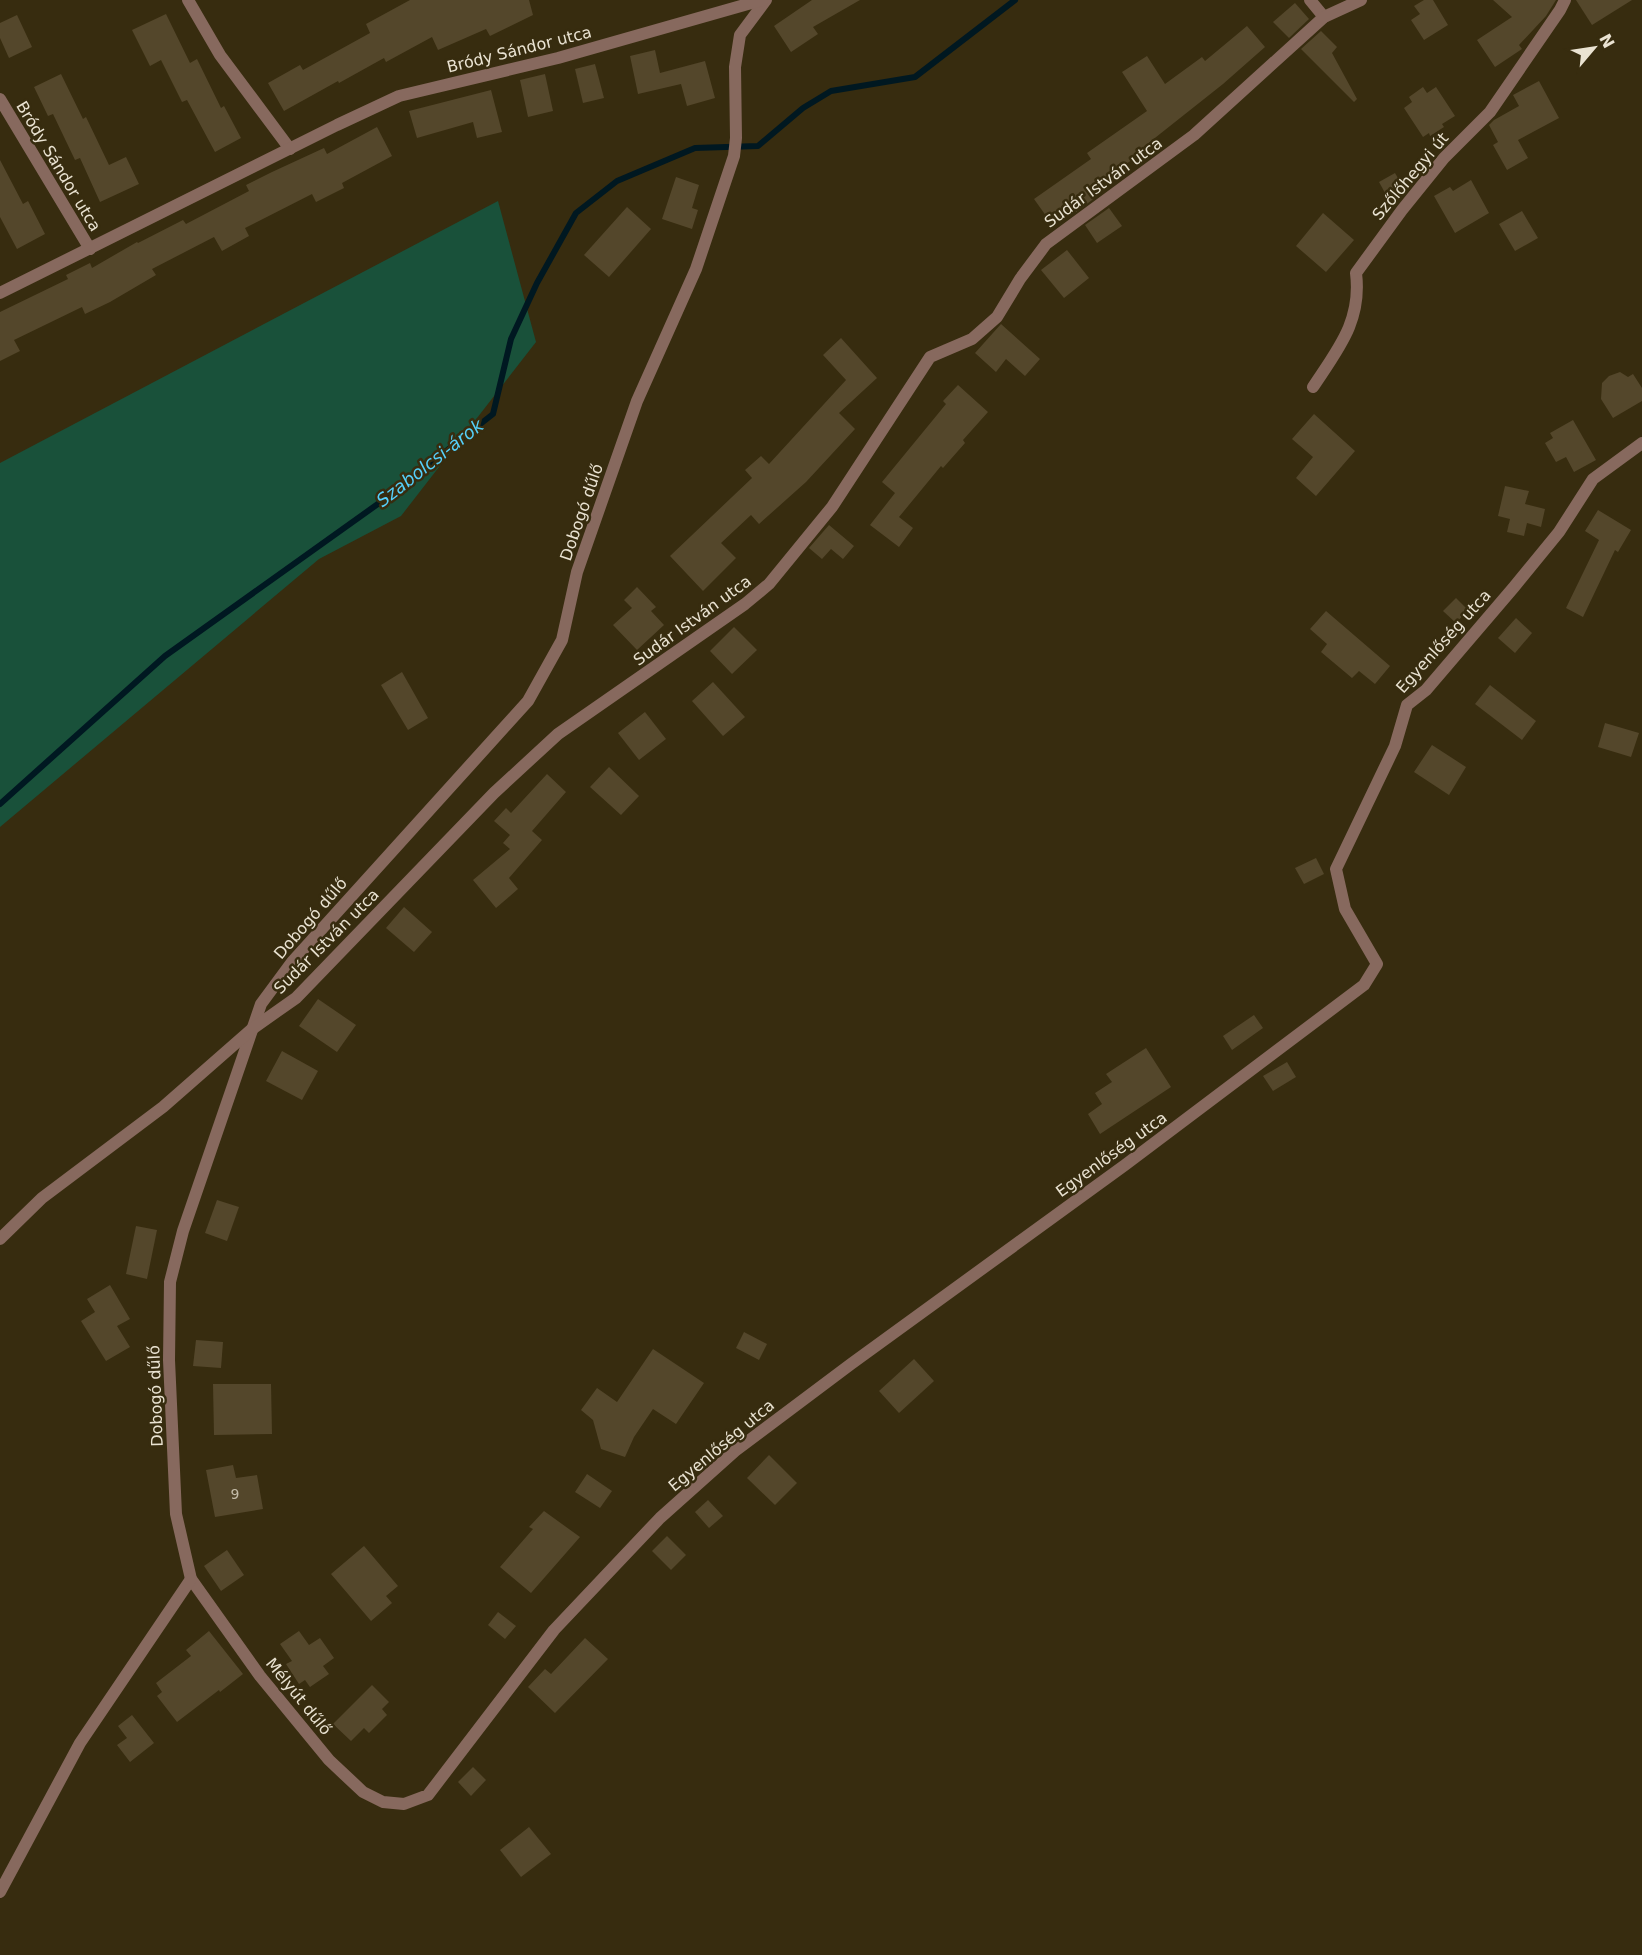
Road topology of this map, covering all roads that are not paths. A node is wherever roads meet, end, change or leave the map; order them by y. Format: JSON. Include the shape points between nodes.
{"nodes":[{"id":1,"x":188,"y":0,"type":"edge"},
{"id":2,"x":764,"y":0,"type":"edge"},
{"id":3,"x":1310,"y":0,"type":"edge"},
{"id":4,"x":1361,"y":0,"type":"edge"},
{"id":5,"x":1565,"y":0,"type":"edge"},
{"id":6,"x":1323,"y":17,"type":"junction"},
{"id":7,"x":0,"y":99,"type":"edge"},
{"id":8,"x":290,"y":149,"type":"junction"},
{"id":9,"x":90,"y":249,"type":"junction"},
{"id":10,"x":0,"y":293,"type":"edge"},
{"id":11,"x":1313,"y":387,"type":"dead end"},
{"id":12,"x":1642,"y":443,"type":"edge"},
{"id":13,"x":252,"y":1029,"type":"junction"},
{"id":14,"x":0,"y":1239,"type":"edge"},
{"id":15,"x":191,"y":1579,"type":"junction"},
{"id":16,"x":404,"y":1804,"type":"joint"},
{"id":17,"x":0,"y":1892,"type":"edge"}],
"edges":[{"from":1,"to":8,"type":"street","via":[[220,55]]},
{"from":2,"to":8,"type":"street","name":"Bródy Sándor utca","via":[[558,58],[399,96]]},
{"from":2,"to":13,"type":"street","name":"Dobogó dűlő","via":[[740,35],[735,66],[734,156],[696,269],[637,401],[577,572],[562,640],[528,701],[292,962],[261,1004]]},
{"from":3,"to":6,"type":"street"},
{"from":4,"to":6,"type":"street","name":"Sudár István utca"},
{"from":5,"to":11,"type":"street","name":"Szőlőhegyi út","via":[[1490,112],[1444,158],[1356,273],[1359,293],[1348,334]]},
{"from":6,"to":13,"type":"street","name":"Sudár István utca","via":[[1194,135],[1046,244],[989,325],[972,339],[930,357],[832,507],[769,584],[558,734],[494,793],[296,998]]},
{"from":7,"to":9,"type":"street","name":"Bródy Sándor utca"},
{"from":8,"to":9,"type":"street","name":"Bródy Sándor utca"},
{"from":9,"to":10,"type":"street","name":"Bródy Sándor utca"},
{"from":12,"to":16,"type":"street","name":"Egyenlőség utca","via":[[1593,479],[1559,532],[1514,587],[1426,690],[1407,705],[1395,746],[1336,869],[1345,909],[1377,964],[1365,985],[735,1451],[660,1518],[554,1630],[428,1795]]},
{"from":13,"to":14,"type":"street","name":"Sudár István utca","via":[[164,1107],[42,1198]]},
{"from":13,"to":15,"type":"street","name":"Dobogó dűlő","via":[[183,1231],[170,1282],[169,1360],[176,1514]]},
{"from":15,"to":16,"type":"street","name":"Mélyút dűlő","via":[[260,1676],[329,1760],[363,1792],[383,1802]]},
{"from":15,"to":17,"type":"street","via":[[80,1743]]}]}
